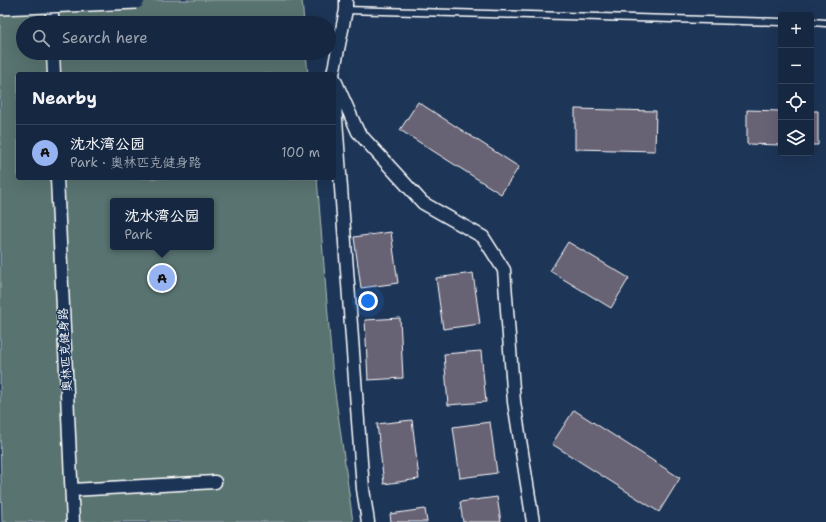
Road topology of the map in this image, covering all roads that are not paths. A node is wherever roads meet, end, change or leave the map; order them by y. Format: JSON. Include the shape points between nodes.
{"nodes":[{"id":1,"x":52,"y":0,"type":"edge"},
{"id":2,"x":136,"y":0,"type":"edge"},
{"id":3,"x":346,"y":5,"type":"edge"},
{"id":4,"x":0,"y":6,"type":"edge"},
{"id":5,"x":52,"y":16,"type":"edge"},
{"id":6,"x":778,"y":22,"type":"edge"},
{"id":7,"x":814,"y":22,"type":"edge"},
{"id":8,"x":826,"y":23,"type":"edge"},
{"id":9,"x":336,"y":58,"type":"edge"},
{"id":10,"x":54,"y":60,"type":"edge"},
{"id":11,"x":336,"y":60,"type":"edge"},
{"id":12,"x":54,"y":72,"type":"edge"},
{"id":13,"x":333,"y":72,"type":"edge"},
{"id":14,"x":336,"y":82,"type":"edge"},
{"id":15,"x":336,"y":119,"type":"edge"},
{"id":16,"x":57,"y":180,"type":"edge"},
{"id":17,"x":215,"y":482,"type":"dead end"},
{"id":18,"x":72,"y":490,"type":"junction"},
{"id":19,"x":73,"y":522,"type":"edge"},
{"id":20,"x":368,"y":522,"type":"edge"},
{"id":21,"x":533,"y":522,"type":"edge"}],
"edges":[{"from":1,"to":5,"type":"street"},
{"from":2,"to":4,"type":"main road","bridge":true},
{"from":3,"to":6,"type":"lane"},
{"from":3,"to":9,"type":"street"},
{"from":7,"to":8,"type":"lane"},
{"from":10,"to":12,"type":"street"},
{"from":11,"to":13,"type":"street"},
{"from":14,"to":21,"type":"street","via":[[358,132],[422,203],[483,238],[504,270],[514,402]]},
{"from":15,"to":20,"type":"street","via":[[363,489]]},
{"from":16,"to":18,"type":"street","name":"奥林匹克健身路"},
{"from":17,"to":18,"type":"street"},
{"from":18,"to":19,"type":"street","name":"奥林匹克健身路"}]}
